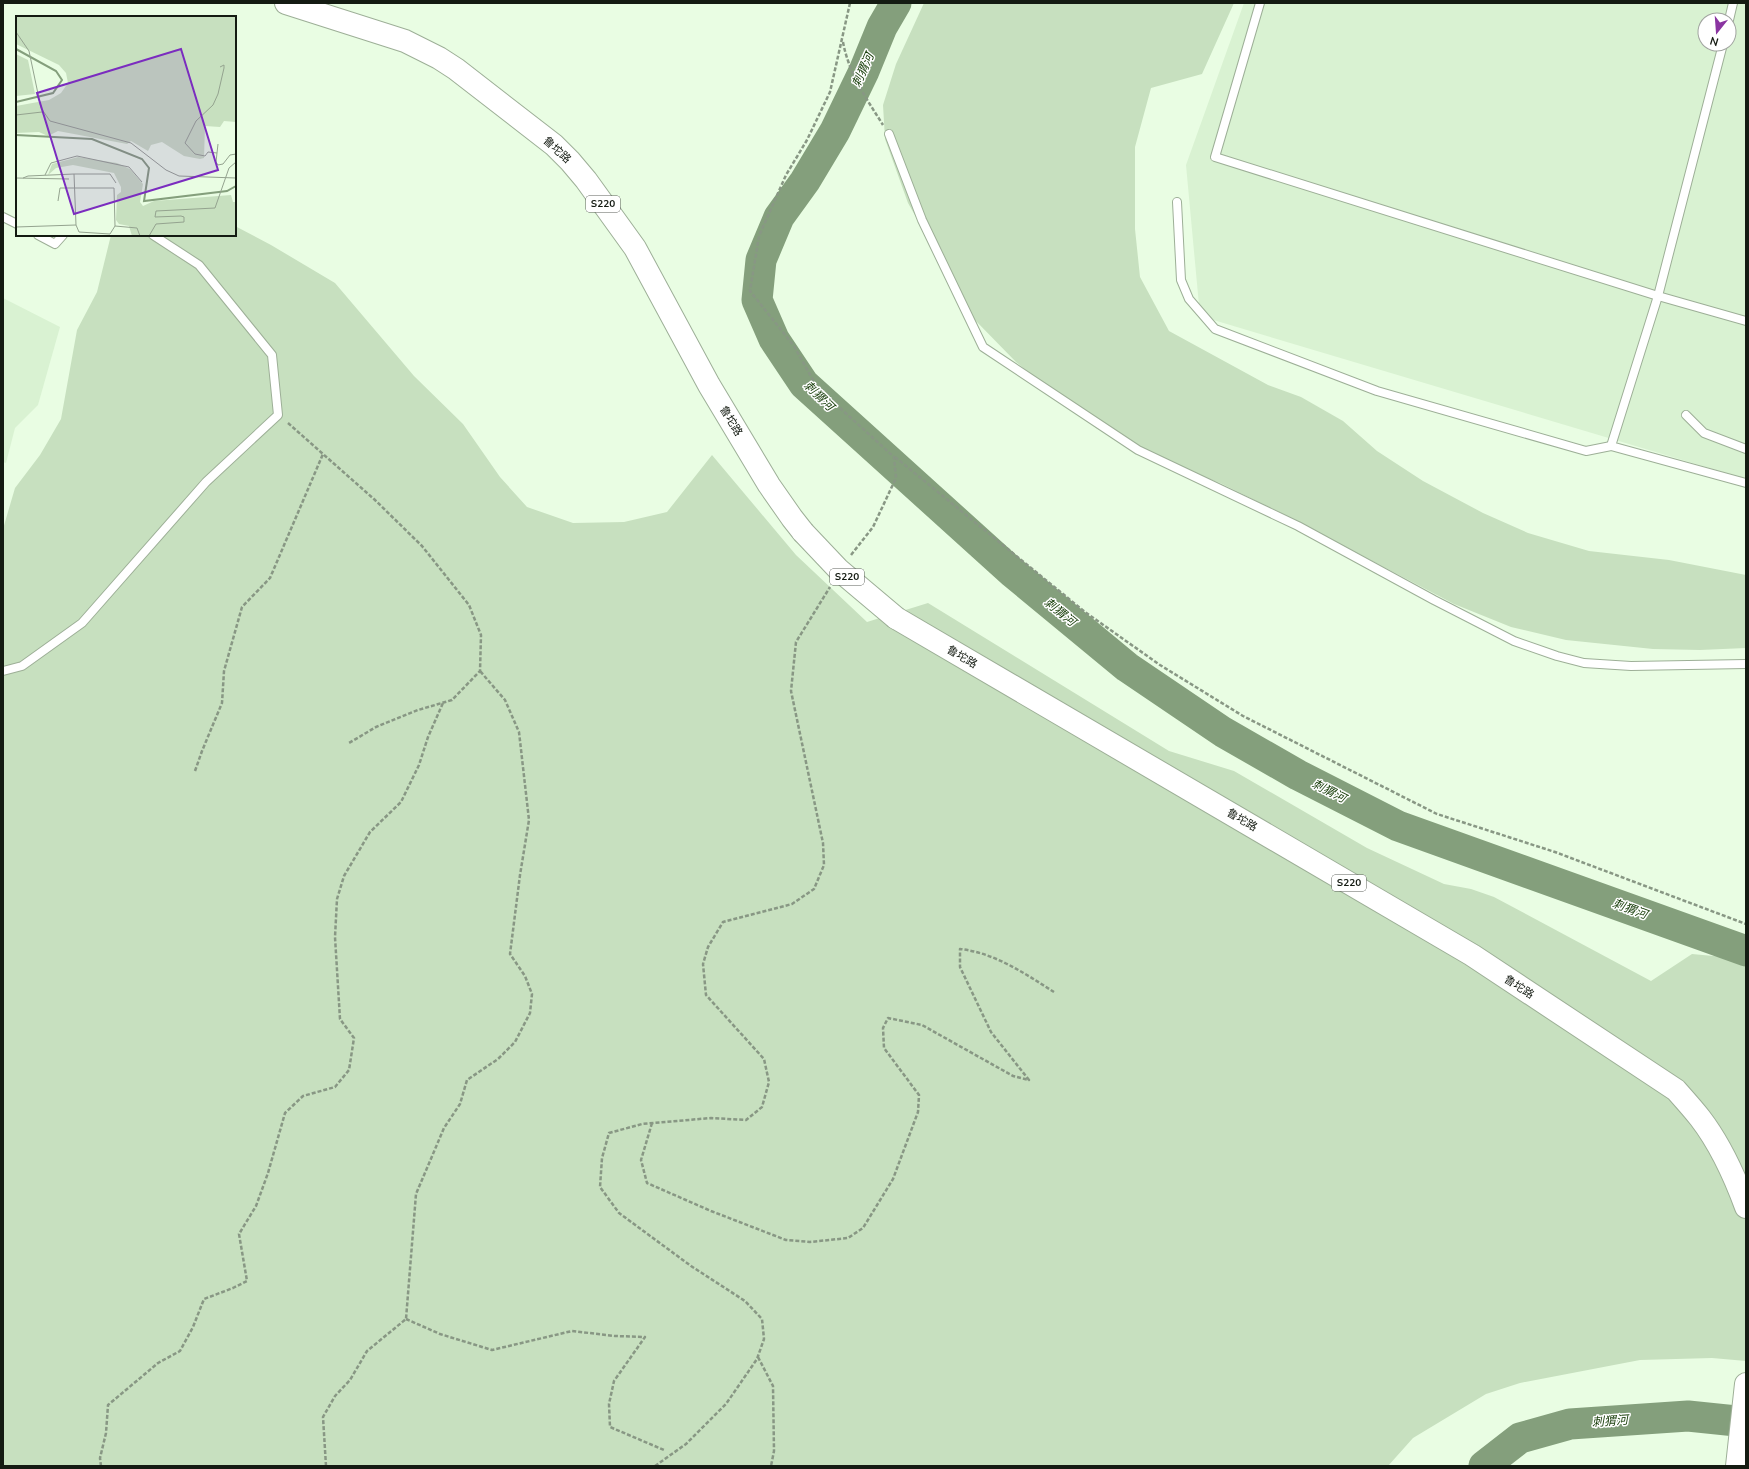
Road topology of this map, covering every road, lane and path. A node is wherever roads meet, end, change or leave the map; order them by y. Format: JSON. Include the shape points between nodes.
{"nodes":[{"id":1,"x":286,"y":3,"type":"edge"},
{"id":2,"x":850,"y":3,"type":"edge"},
{"id":3,"x":1260,"y":3,"type":"edge"},
{"id":4,"x":842,"y":41,"type":"junction"},
{"id":5,"x":1721,"y":52,"type":"edge"},
{"id":6,"x":889,"y":134,"type":"joint"},
{"id":7,"x":1177,"y":202,"type":"dead end"},
{"id":8,"x":3,"y":217,"type":"edge"},
{"id":9,"x":16,"y":224,"type":"edge"},
{"id":10,"x":40,"y":236,"type":"edge"},
{"id":11,"x":62,"y":236,"type":"edge"},
{"id":12,"x":155,"y":236,"type":"edge"},
{"id":13,"x":1658,"y":296,"type":"junction"},
{"id":14,"x":1746,"y":321,"type":"edge"},
{"id":15,"x":278,"y":415,"type":"junction"},
{"id":16,"x":1686,"y":415,"type":"dead end"},
{"id":17,"x":1611,"y":446,"type":"junction"},
{"id":18,"x":1746,"y":449,"type":"edge"},
{"id":19,"x":323,"y":454,"type":"junction"},
{"id":20,"x":894,"y":457,"type":"junction"},
{"id":21,"x":1746,"y":483,"type":"edge"},
{"id":22,"x":848,"y":558,"type":"dead end"},
{"id":23,"x":832,"y":584,"type":"dead end"},
{"id":24,"x":1746,"y":664,"type":"edge"},
{"id":25,"x":3,"y":671,"type":"edge"},
{"id":26,"x":480,"y":671,"type":"junction"},
{"id":27,"x":443,"y":703,"type":"junction"},
{"id":28,"x":348,"y":743,"type":"dead end"},
{"id":29,"x":195,"y":772,"type":"dead end"},
{"id":30,"x":1746,"y":924,"type":"edge"},
{"id":31,"x":1054,"y":992,"type":"dead end"},
{"id":32,"x":652,"y":1123,"type":"junction"},
{"id":33,"x":1746,"y":1207,"type":"edge"},
{"id":34,"x":406,"y":1319,"type":"junction"},
{"id":35,"x":758,"y":1358,"type":"junction"},
{"id":36,"x":1746,"y":1384,"type":"edge"},
{"id":37,"x":664,"y":1450,"type":"dead end"},
{"id":38,"x":101,"y":1466,"type":"edge"},
{"id":39,"x":326,"y":1466,"type":"edge"},
{"id":40,"x":655,"y":1466,"type":"edge"},
{"id":41,"x":771,"y":1466,"type":"edge"},
{"id":42,"x":1737,"y":1466,"type":"edge"}],
"edges":[{"from":1,"to":33,"type":"main road","name":"鲁坨路","number":"S220","bridge":true,"via":[[405,41],[438,58],[554,145],[570,161],[635,248],[709,385],[769,485],[792,518],[839,570],[896,618],[1472,955],[1676,1090],[1701,1119],[1720,1150]]},
{"from":2,"to":4,"type":"path"},
{"from":3,"to":13,"type":"lane","via":[[1215,158]]},
{"from":4,"to":6,"type":"path","via":[[846,60],[857,85]]},
{"from":4,"to":20,"type":"path","via":[[830,92],[786,176],[759,236],[750,291],[794,346],[817,387]]},
{"from":5,"to":13,"type":"lane"},
{"from":6,"to":24,"type":"lane","via":[[922,220],[983,347],[1138,450],[1298,526],[1514,641],[1584,663],[1631,666]]},
{"from":7,"to":17,"type":"lane","via":[[1181,280],[1189,299],[1215,329],[1376,391],[1586,451]]},
{"from":8,"to":9,"type":"lane"},
{"from":10,"to":11,"type":"lane","via":[[55,244]]},
{"from":12,"to":15,"type":"lane","via":[[200,265],[272,355]]},
{"from":13,"to":14,"type":"lane"},
{"from":13,"to":17,"type":"lane"},
{"from":15,"to":19,"type":"path"},
{"from":15,"to":25,"type":"lane","via":[[206,482],[82,623],[22,666]]},
{"from":16,"to":18,"type":"lane","via":[[1704,434]]},
{"from":17,"to":21,"type":"lane"},
{"from":19,"to":26,"type":"path","via":[[422,546],[469,605],[481,635]]},
{"from":19,"to":29,"type":"path","via":[[270,578],[242,607],[224,671],[222,703]]},
{"from":20,"to":22,"type":"path","via":[[896,478],[873,527]]},
{"from":20,"to":30,"type":"path","via":[[1085,612],[1160,665],[1243,716],[1437,814],[1556,852]]},
{"from":23,"to":32,"type":"path","via":[[796,642],[791,691],[823,843],[824,865],[814,889],[792,904],[723,922],[708,947],[703,964],[706,995],[764,1059],[770,1082],[762,1107],[746,1120],[710,1118]]},
{"from":26,"to":27,"type":"path","via":[[452,700]]},
{"from":26,"to":34,"type":"path","via":[[505,700],[519,732],[529,820],[510,954],[525,976],[532,994],[530,1013],[515,1042],[467,1080],[460,1104],[444,1128],[416,1194]]},
{"from":27,"to":28,"type":"path","via":[[376,727]]},
{"from":27,"to":38,"type":"path","via":[[419,765],[401,802],[370,832],[344,876],[337,899],[335,937],[340,1019],[354,1038],[349,1070],[335,1087],[303,1096],[285,1112],[256,1206],[239,1234],[246,1281],[204,1299],[180,1351],[158,1363],[108,1405]]},
{"from":31,"to":32,"type":"path","via":[[1006,962],[973,950],[960,949],[960,967],[991,1032],[1029,1080],[1013,1076],[922,1025],[888,1018],[882,1028],[884,1048],[919,1095],[918,1112],[893,1179],[863,1228],[848,1238],[810,1242],[786,1240],[648,1183],[641,1160]]},
{"from":32,"to":35,"type":"path","via":[[609,1134],[602,1158],[600,1187],[619,1213],[691,1266],[745,1301],[762,1319],[764,1339]]},
{"from":34,"to":37,"type":"path","via":[[440,1334],[492,1350],[572,1331],[645,1337],[614,1382],[609,1404],[610,1427]]},
{"from":34,"to":39,"type":"path","via":[[367,1351],[323,1417]]},
{"from":35,"to":40,"type":"path","via":[[726,1404],[686,1444]]},
{"from":35,"to":41,"type":"path","via":[[774,1386],[774,1451]]},
{"from":36,"to":42,"type":"main road"}]}
